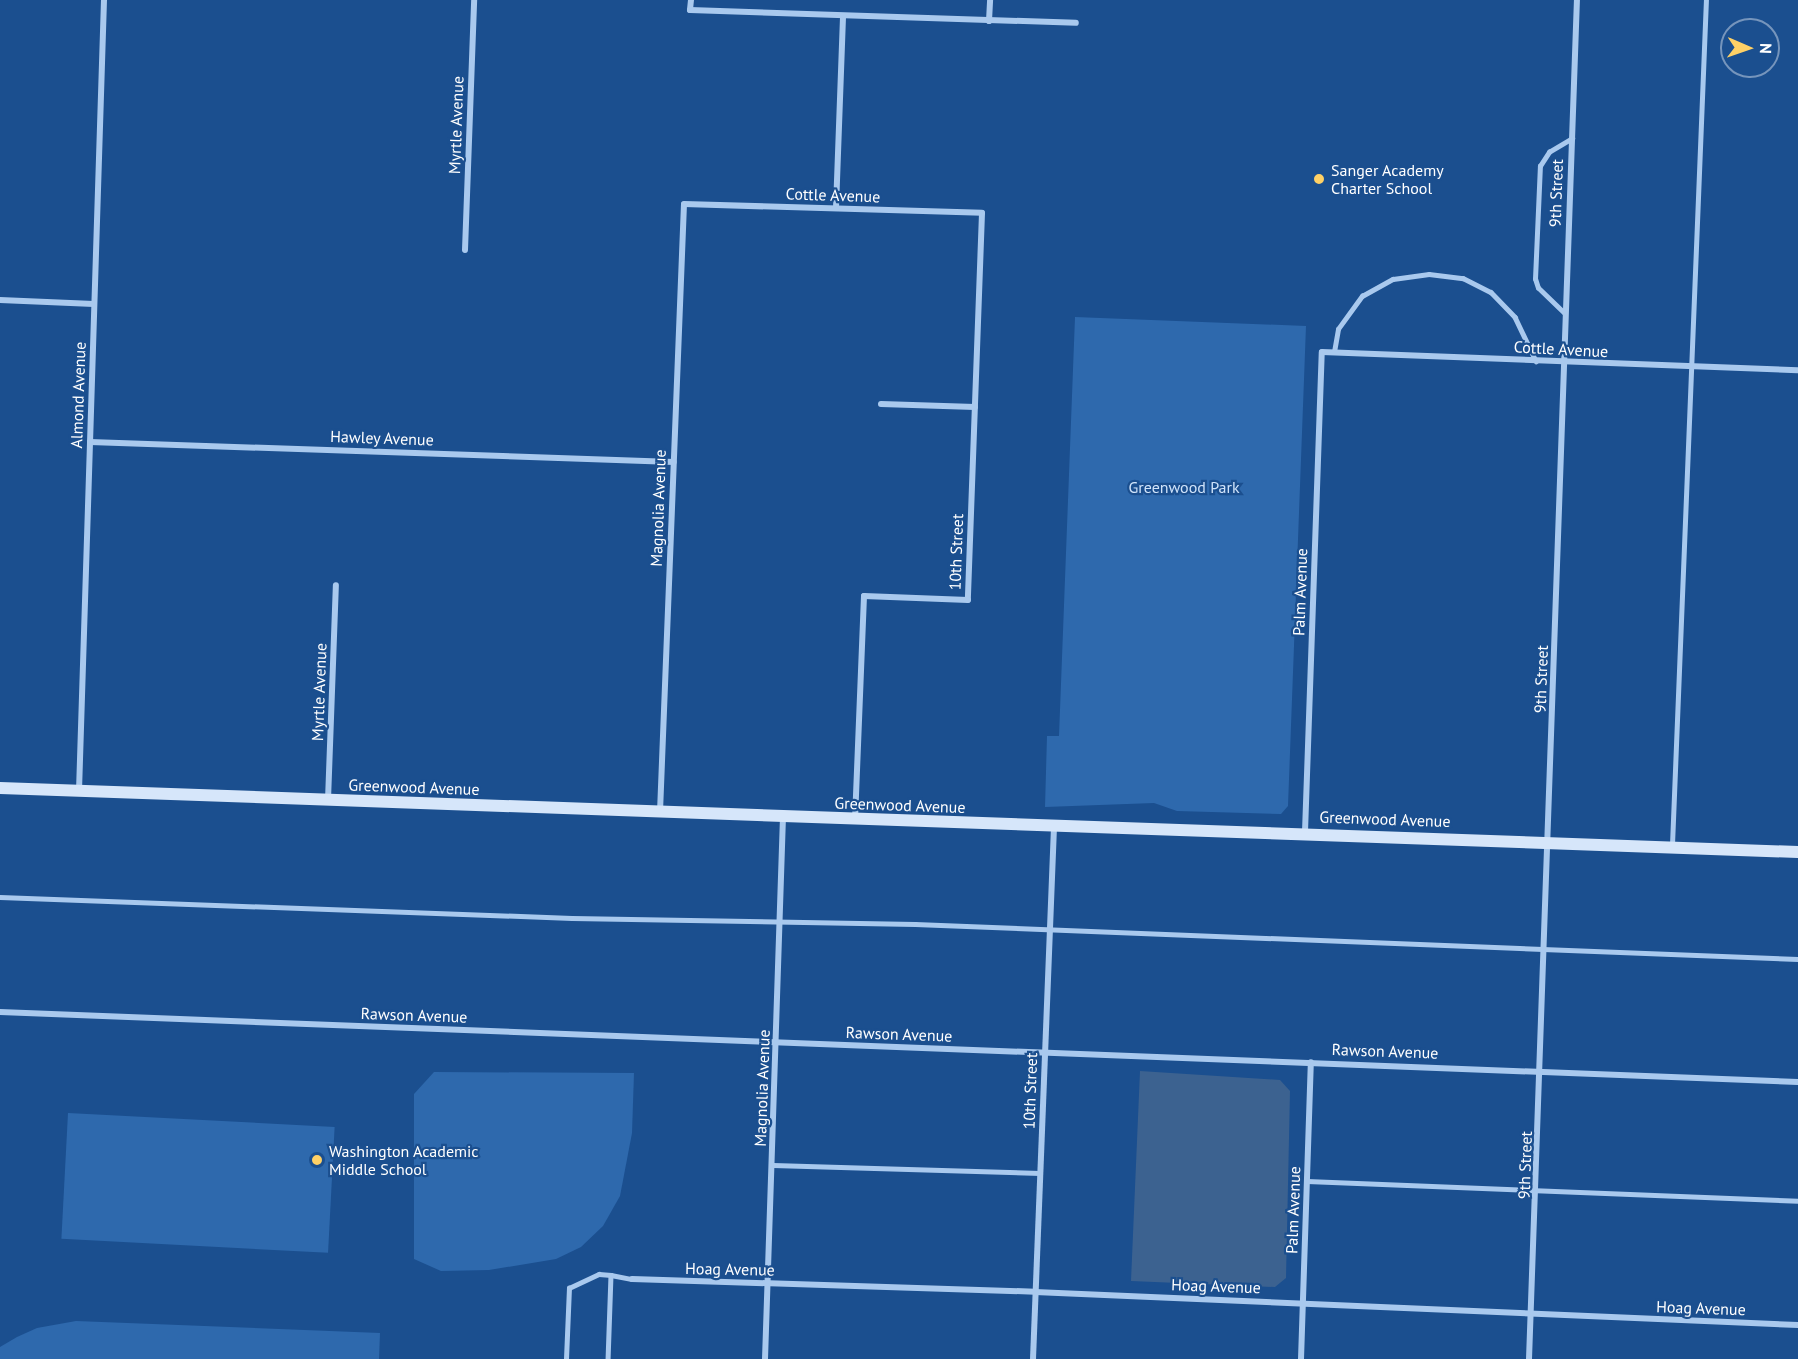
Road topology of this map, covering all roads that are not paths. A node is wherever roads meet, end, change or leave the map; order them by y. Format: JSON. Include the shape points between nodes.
{"nodes":[{"id":1,"x":104,"y":0,"type":"edge"},
{"id":2,"x":474,"y":0,"type":"edge"},
{"id":3,"x":691,"y":0,"type":"edge"},
{"id":4,"x":990,"y":0,"type":"edge"},
{"id":5,"x":1577,"y":0,"type":"edge"},
{"id":6,"x":1706,"y":0,"type":"edge"},
{"id":7,"x":843,"y":16,"type":"junction"},
{"id":8,"x":989,"y":21,"type":"junction"},
{"id":9,"x":1076,"y":23,"type":"dead end"},
{"id":10,"x":1572,"y":138,"type":"junction"},
{"id":11,"x":684,"y":204,"type":"joint"},
{"id":12,"x":836,"y":208,"type":"junction"},
{"id":13,"x":982,"y":213,"type":"joint"},
{"id":14,"x":465,"y":250,"type":"dead end"},
{"id":15,"x":0,"y":300,"type":"edge"},
{"id":16,"x":94,"y":304,"type":"junction"},
{"id":17,"x":1565,"y":314,"type":"junction"},
{"id":18,"x":1322,"y":352,"type":"joint"},
{"id":19,"x":1334,"y":352,"type":"junction"},
{"id":20,"x":1536,"y":361,"type":"junction"},
{"id":21,"x":1564,"y":363,"type":"junction"},
{"id":22,"x":1692,"y":367,"type":"junction"},
{"id":23,"x":1798,"y":370,"type":"edge"},
{"id":24,"x":881,"y":404,"type":"dead end"},
{"id":25,"x":975,"y":407,"type":"junction"},
{"id":26,"x":90,"y":442,"type":"junction"},
{"id":27,"x":674,"y":462,"type":"junction"},
{"id":28,"x":336,"y":585,"type":"dead end"},
{"id":29,"x":0,"y":788,"type":"edge"},
{"id":30,"x":79,"y":791,"type":"junction"},
{"id":31,"x":328,"y":800,"type":"junction"},
{"id":32,"x":660,"y":813,"type":"junction"},
{"id":33,"x":783,"y":817,"type":"junction"},
{"id":34,"x":855,"y":819,"type":"junction"},
{"id":35,"x":1054,"y":824,"type":"junction"},
{"id":36,"x":1305,"y":832,"type":"junction"},
{"id":37,"x":1550,"y":842,"type":"junction"},
{"id":38,"x":1672,"y":845,"type":"junction"},
{"id":39,"x":1798,"y":852,"type":"edge"},
{"id":40,"x":0,"y":897,"type":"edge"},
{"id":41,"x":780,"y":924,"type":"junction"},
{"id":42,"x":1050,"y":930,"type":"junction"},
{"id":43,"x":1546,"y":950,"type":"junction"},
{"id":44,"x":1798,"y":958,"type":"edge"},
{"id":45,"x":0,"y":1012,"type":"edge"},
{"id":46,"x":777,"y":1043,"type":"junction"},
{"id":47,"x":1045,"y":1053,"type":"junction"},
{"id":48,"x":1311,"y":1062,"type":"junction"},
{"id":49,"x":1542,"y":1071,"type":"junction"},
{"id":50,"x":1798,"y":1082,"type":"edge"},
{"id":51,"x":773,"y":1165,"type":"junction"},
{"id":52,"x":1040,"y":1173,"type":"junction"},
{"id":53,"x":1307,"y":1181,"type":"junction"},
{"id":54,"x":1537,"y":1191,"type":"junction"},
{"id":55,"x":1798,"y":1201,"type":"edge"},
{"id":56,"x":611,"y":1275,"type":"junction"},
{"id":57,"x":632,"y":1279,"type":"joint"},
{"id":58,"x":768,"y":1284,"type":"junction"},
{"id":59,"x":1035,"y":1292,"type":"junction"},
{"id":60,"x":1303,"y":1303,"type":"junction"},
{"id":61,"x":1531,"y":1315,"type":"junction"},
{"id":62,"x":1798,"y":1325,"type":"edge"},
{"id":63,"x":566,"y":1359,"type":"edge"},
{"id":64,"x":608,"y":1359,"type":"edge"},
{"id":65,"x":765,"y":1359,"type":"edge"},
{"id":66,"x":1033,"y":1359,"type":"edge"},
{"id":67,"x":1301,"y":1359,"type":"edge"},
{"id":68,"x":1529,"y":1359,"type":"edge"}],
"edges":[{"from":1,"to":16,"type":"street","name":"Almond Avenue"},
{"from":2,"to":14,"type":"street","name":"Myrtle Avenue"},
{"from":3,"to":7,"type":"street","via":[[690,10]]},
{"from":4,"to":8,"type":"street"},
{"from":5,"to":10,"type":"street","name":"9th Street"},
{"from":6,"to":22,"type":"lane"},
{"from":7,"to":8,"type":"street"},
{"from":7,"to":12,"type":"street"},
{"from":8,"to":9,"type":"street"},
{"from":10,"to":17,"type":"street","name":"9th Street"},
{"from":10,"to":17,"type":"lane","via":[[1549,152],[1540,166],[1535,279],[1538,288]]},
{"from":11,"to":12,"type":"street","name":"Cottle Avenue"},
{"from":11,"to":27,"type":"street","name":"Magnolia Avenue"},
{"from":12,"to":13,"type":"street","name":"Cottle Avenue"},
{"from":13,"to":25,"type":"street","name":"10th Street"},
{"from":15,"to":16,"type":"street"},
{"from":16,"to":26,"type":"street","name":"Almond Avenue"},
{"from":17,"to":21,"type":"street","name":"9th Street"},
{"from":18,"to":19,"type":"street","name":"Cottle Avenue"},
{"from":18,"to":36,"type":"street","name":"Palm Avenue"},
{"from":19,"to":20,"type":"street","name":"Cottle Avenue"},
{"from":19,"to":20,"type":"lane","via":[[1338,328],[1362,296],[1393,279],[1429,274],[1463,278],[1491,292],[1515,317]]},
{"from":20,"to":21,"type":"street","name":"Cottle Avenue"},
{"from":21,"to":22,"type":"street","name":"Cottle Avenue"},
{"from":21,"to":37,"type":"street","name":"9th Street"},
{"from":22,"to":23,"type":"street","name":"Cottle Avenue"},
{"from":22,"to":38,"type":"lane"},
{"from":24,"to":25,"type":"street"},
{"from":25,"to":34,"type":"street","name":"10th Street","via":[[968,600],[864,596]]},
{"from":26,"to":27,"type":"street","name":"Hawley Avenue"},
{"from":26,"to":30,"type":"street","name":"Almond Avenue"},
{"from":27,"to":32,"type":"street","name":"Magnolia Avenue"},
{"from":28,"to":31,"type":"street","name":"Myrtle Avenue"},
{"from":29,"to":30,"type":"street","name":"Greenwood Avenue"},
{"from":30,"to":31,"type":"street","name":"Greenwood Avenue"},
{"from":31,"to":32,"type":"street","name":"Greenwood Avenue"},
{"from":32,"to":33,"type":"street","name":"Greenwood Avenue"},
{"from":33,"to":34,"type":"street","name":"Greenwood Avenue"},
{"from":33,"to":41,"type":"street","name":"Magnolia Avenue"},
{"from":34,"to":35,"type":"street","name":"Greenwood Avenue"},
{"from":35,"to":36,"type":"street","name":"Greenwood Avenue"},
{"from":35,"to":42,"type":"street","name":"10th Street"},
{"from":36,"to":37,"type":"street","name":"Greenwood Avenue"},
{"from":37,"to":38,"type":"street","name":"Greenwood Avenue"},
{"from":37,"to":43,"type":"street","name":"9th Street"},
{"from":38,"to":39,"type":"street","name":"Greenwood Avenue"},
{"from":40,"to":41,"type":"lane"},
{"from":41,"to":42,"type":"lane"},
{"from":41,"to":46,"type":"street","name":"Magnolia Avenue"},
{"from":42,"to":43,"type":"lane"},
{"from":42,"to":47,"type":"street","name":"10th Street"},
{"from":43,"to":44,"type":"lane"},
{"from":43,"to":49,"type":"street","name":"9th Street"},
{"from":45,"to":46,"type":"street","name":"Rawson Avenue"},
{"from":46,"to":47,"type":"street","name":"Rawson Avenue"},
{"from":46,"to":51,"type":"street","name":"Magnolia Avenue"},
{"from":47,"to":48,"type":"street","name":"Rawson Avenue"},
{"from":47,"to":52,"type":"street","name":"10th Street"},
{"from":48,"to":49,"type":"street","name":"Rawson Avenue"},
{"from":48,"to":53,"type":"street","name":"Palm Avenue"},
{"from":49,"to":50,"type":"street","name":"Rawson Avenue"},
{"from":49,"to":54,"type":"street","name":"9th Street"},
{"from":51,"to":52,"type":"lane"},
{"from":51,"to":58,"type":"street","name":"Magnolia Avenue"},
{"from":52,"to":59,"type":"street","name":"10th Street"},
{"from":53,"to":54,"type":"lane"},
{"from":53,"to":60,"type":"street","name":"Palm Avenue"},
{"from":54,"to":55,"type":"lane"},
{"from":54,"to":61,"type":"street","name":"9th Street"},
{"from":56,"to":57,"type":"lane"},
{"from":56,"to":63,"type":"lane","via":[[599,1274],[569,1288]]},
{"from":56,"to":64,"type":"lane"},
{"from":57,"to":58,"type":"street","name":"Hoag Avenue"},
{"from":58,"to":59,"type":"street","name":"Hoag Avenue"},
{"from":58,"to":65,"type":"street","name":"Magnolia Avenue"},
{"from":59,"to":60,"type":"street","name":"Hoag Avenue"},
{"from":59,"to":66,"type":"street","name":"10th Street"},
{"from":60,"to":61,"type":"street","name":"Hoag Avenue"},
{"from":60,"to":67,"type":"street","name":"Palm Avenue"},
{"from":61,"to":62,"type":"street","name":"Hoag Avenue"},
{"from":61,"to":68,"type":"street","name":"9th Street"}]}
